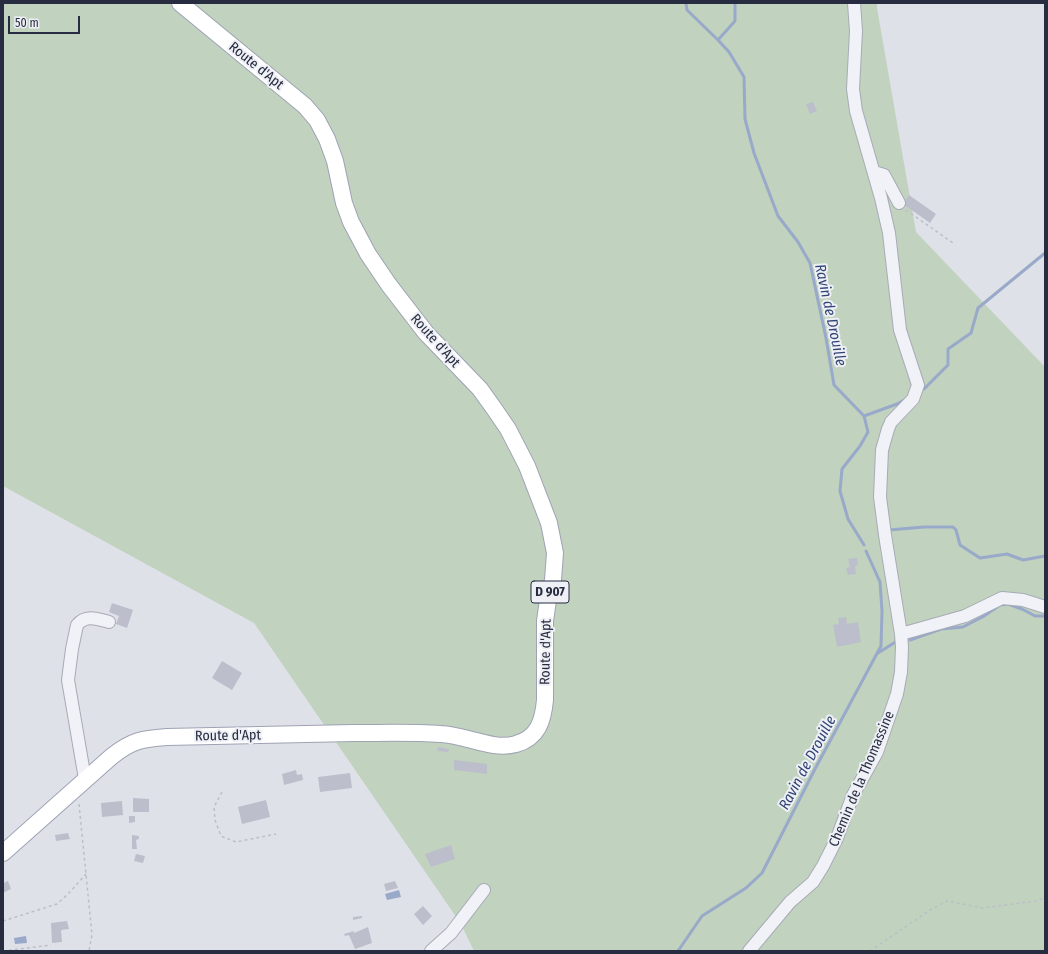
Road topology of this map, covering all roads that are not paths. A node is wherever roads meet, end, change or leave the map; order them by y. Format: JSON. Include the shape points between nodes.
{"nodes":[{"id":1,"x":180,"y":3,"type":"edge"},
{"id":2,"x":854,"y":3,"type":"edge"},
{"id":3,"x":874,"y":172,"type":"junction"},
{"id":4,"x":900,"y":203,"type":"road end"},
{"id":5,"x":1045,"y":607,"type":"edge"},
{"id":6,"x":109,"y":622,"type":"dead end"},
{"id":7,"x":901,"y":634,"type":"junction"},
{"id":8,"x":81,"y":783,"type":"junction"},
{"id":9,"x":3,"y":853,"type":"edge"},
{"id":10,"x":484,"y":890,"type":"dead end"},
{"id":11,"x":431,"y":951,"type":"edge"},
{"id":12,"x":749,"y":951,"type":"edge"}],
"edges":[{"from":1,"to":8,"type":"main road","name":"Route d'Apt","number":"D 907","via":[[305,106],[317,120],[335,161],[351,222],[368,254],[426,334],[480,389],[518,448],[541,501],[555,553],[553,580],[545,620],[544,712],[539,729],[525,741],[511,746],[442,734],[167,736],[143,739],[120,749]]},
{"from":2,"to":3,"type":"street","name":"Chemin de la Thomassine","via":[[856,31],[853,90],[857,118]]},
{"from":3,"to":4,"type":"street","via":[[884,175]]},
{"from":3,"to":7,"type":"street","name":"Chemin de la Thomassine","via":[[889,233],[900,330],[918,385],[914,399],[891,422],[882,450],[882,512]]},
{"from":5,"to":7,"type":"street","via":[[1023,600],[1002,598],[965,616]]},
{"from":6,"to":8,"type":"street","via":[[93,618],[79,622],[72,649],[68,680]]},
{"from":7,"to":12,"type":"street","name":"Chemin de la Thomassine","via":[[901,672],[897,694],[877,752],[853,795],[837,838],[813,882],[790,902]]},
{"from":8,"to":9,"type":"main road","name":"Route d'Apt","number":"D 907"},
{"from":10,"to":11,"type":"street","via":[[451,933]]}]}
